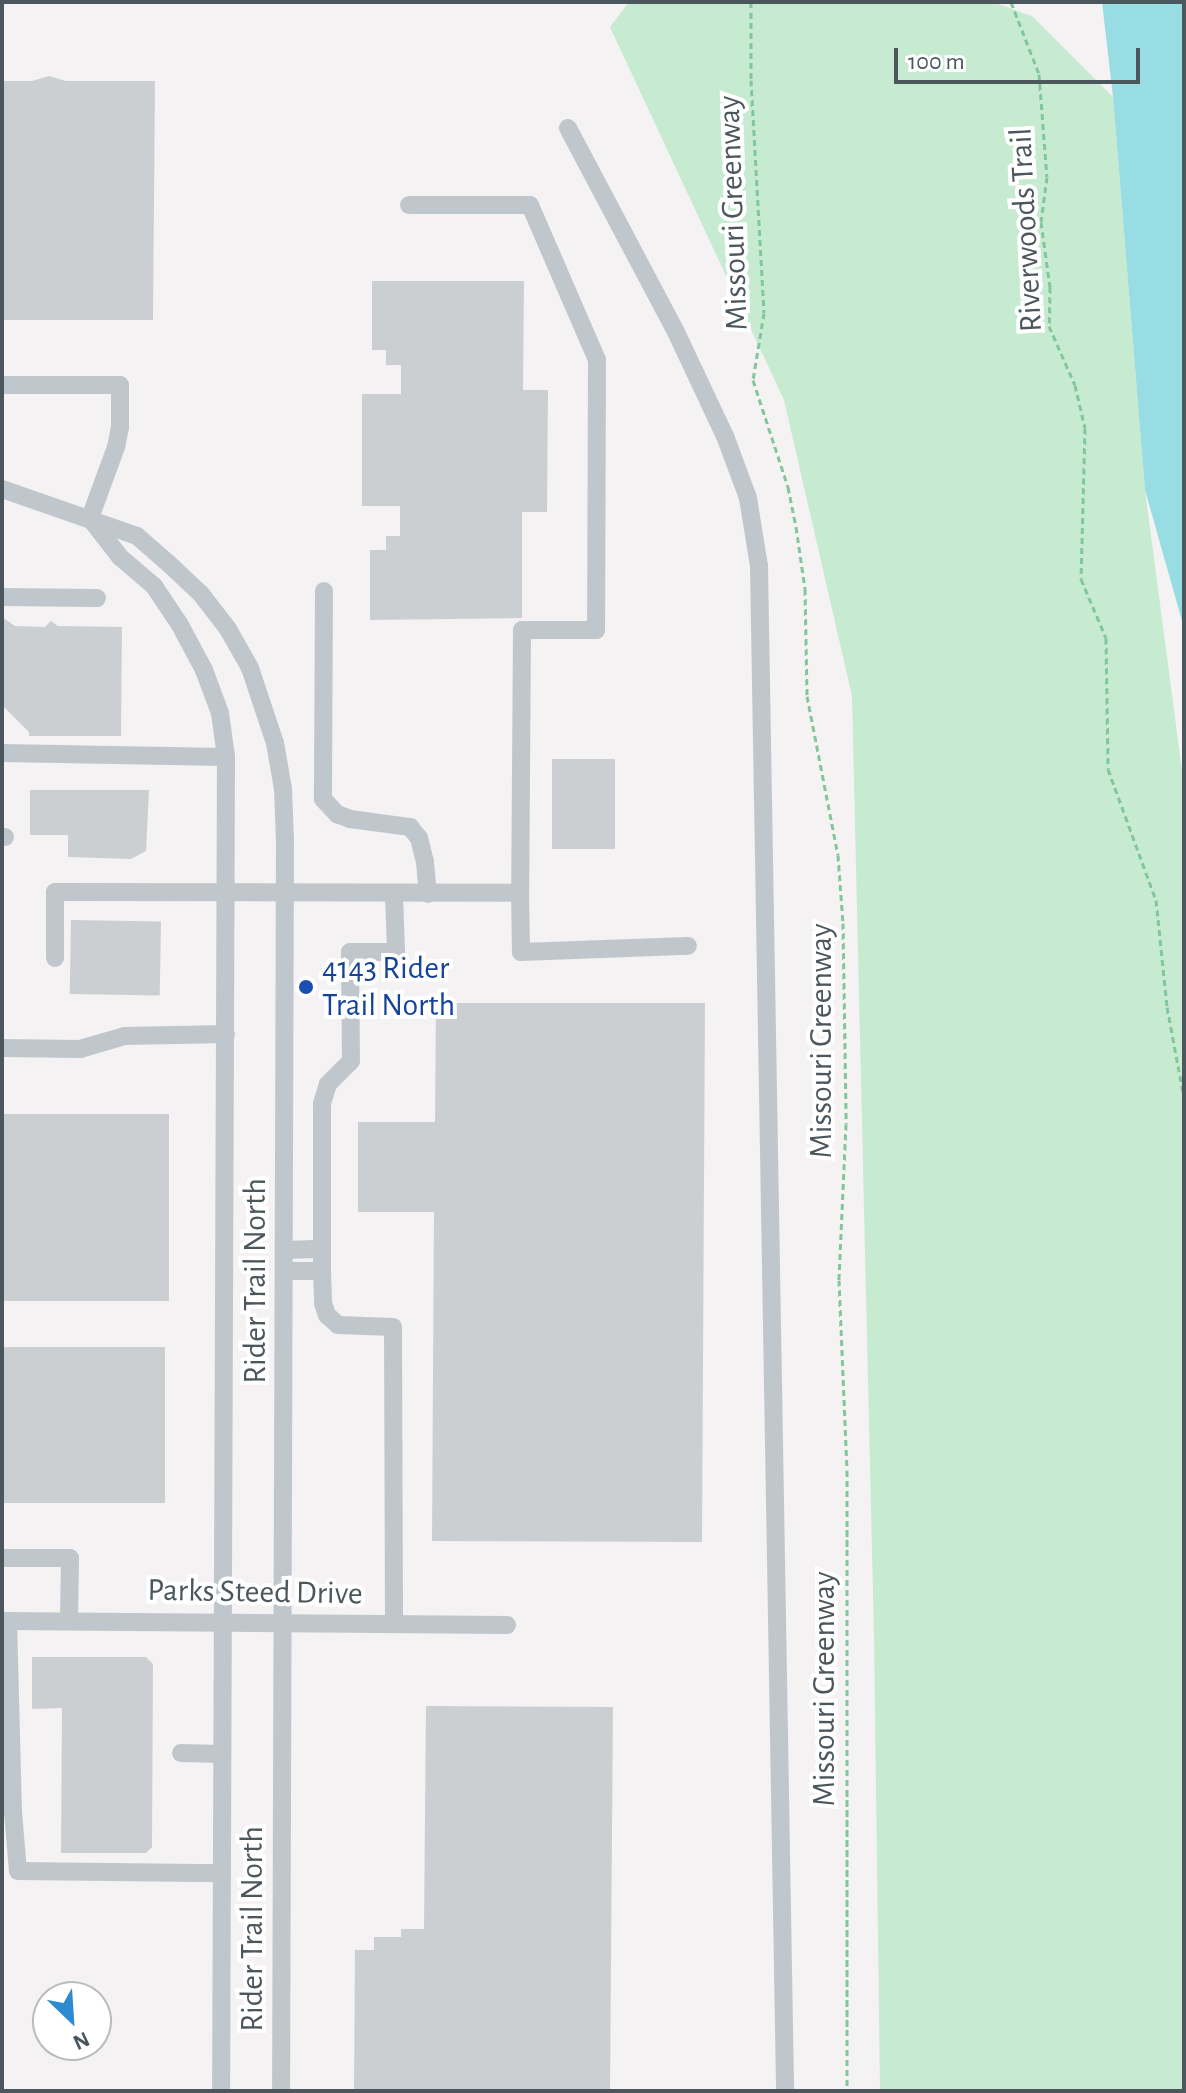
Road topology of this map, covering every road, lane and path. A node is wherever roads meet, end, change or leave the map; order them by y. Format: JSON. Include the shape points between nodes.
{"nodes":[{"id":1,"x":751,"y":2,"type":"edge"},
{"id":2,"x":1011,"y":2,"type":"edge"},
{"id":3,"x":568,"y":128,"type":"dead end"},
{"id":4,"x":409,"y":205,"type":"dead end"},
{"id":5,"x":2,"y":385,"type":"edge"},
{"id":6,"x":2,"y":489,"type":"edge"},
{"id":7,"x":90,"y":518,"type":"junction"},
{"id":8,"x":117,"y":538,"type":"junction"},
{"id":9,"x":324,"y":591,"type":"dead end"},
{"id":10,"x":2,"y":597,"type":"edge"},
{"id":11,"x":97,"y":598,"type":"dead end"},
{"id":12,"x":2,"y":753,"type":"edge"},
{"id":13,"x":226,"y":757,"type":"junction"},
{"id":14,"x":227,"y":893,"type":"junction"},
{"id":15,"x":520,"y":893,"type":"junction"},
{"id":16,"x":283,"y":894,"type":"junction"},
{"id":17,"x":394,"y":894,"type":"junction"},
{"id":18,"x":428,"y":894,"type":"junction"},
{"id":19,"x":688,"y":946,"type":"dead end"},
{"id":20,"x":55,"y":958,"type":"dead end"},
{"id":21,"x":226,"y":1034,"type":"junction"},
{"id":22,"x":2,"y":1048,"type":"edge"},
{"id":23,"x":1184,"y":1098,"type":"edge"},
{"id":24,"x":322,"y":1249,"type":"junction"},
{"id":25,"x":285,"y":1250,"type":"junction"},
{"id":26,"x":285,"y":1271,"type":"junction"},
{"id":27,"x":322,"y":1271,"type":"junction"},
{"id":28,"x":2,"y":1558,"type":"edge"},
{"id":29,"x":5,"y":1621,"type":"edge"},
{"id":30,"x":69,"y":1621,"type":"junction"},
{"id":31,"x":223,"y":1621,"type":"junction"},
{"id":32,"x":284,"y":1623,"type":"junction"},
{"id":33,"x":394,"y":1624,"type":"junction"},
{"id":34,"x":507,"y":1625,"type":"dead end"},
{"id":35,"x":181,"y":1753,"type":"dead end"},
{"id":36,"x":222,"y":1754,"type":"junction"},
{"id":37,"x":222,"y":1873,"type":"junction"},
{"id":38,"x":221,"y":2091,"type":"edge"},
{"id":39,"x":281,"y":2091,"type":"edge"},
{"id":40,"x":785,"y":2091,"type":"edge"},
{"id":41,"x":847,"y":2091,"type":"edge"}],
"edges":[{"from":1,"to":41,"type":"path","name":"Missouri Greenway","via":[[764,313],[753,380],[796,527],[805,589],[807,696],[838,855],[843,923],[846,1124],[839,1280],[847,1470]]},
{"from":2,"to":23,"type":"path","name":"Riverwoods Trail","via":[[1039,74],[1049,326],[1075,385],[1085,428],[1081,579],[1106,638],[1108,769],[1156,900],[1165,993]]},
{"from":3,"to":40,"type":"street","via":[[725,436],[748,498],[759,566]]},
{"from":4,"to":15,"type":"street","via":[[530,205],[597,360],[596,630],[522,630]]},
{"from":5,"to":7,"type":"street","via":[[120,385],[116,447]]},
{"from":6,"to":7,"type":"street"},
{"from":7,"to":8,"type":"street"},
{"from":8,"to":13,"type":"street","name":"Rider Trail North","via":[[180,625],[204,670],[220,713]]},
{"from":8,"to":16,"type":"street","name":"Rider Trail North","via":[[137,536],[201,594],[250,668],[275,743],[283,789]]},
{"from":9,"to":18,"type":"street","via":[[323,799],[350,819],[410,827],[419,838]]},
{"from":10,"to":11,"type":"street"},
{"from":12,"to":13,"type":"street"},
{"from":13,"to":14,"type":"street","name":"Rider Trail North"},
{"from":14,"to":16,"type":"street"},
{"from":14,"to":20,"type":"street","via":[[55,892]]},
{"from":14,"to":21,"type":"street","name":"Rider Trail North"},
{"from":15,"to":18,"type":"street"},
{"from":15,"to":19,"type":"street","via":[[521,952]]},
{"from":16,"to":17,"type":"street"},
{"from":16,"to":25,"type":"street","name":"Rider Trail North"},
{"from":17,"to":18,"type":"street"},
{"from":17,"to":24,"type":"street","via":[[396,952],[350,952],[351,1061],[328,1084],[322,1104]]},
{"from":21,"to":22,"type":"street","via":[[125,1036],[80,1049]]},
{"from":21,"to":31,"type":"street","name":"Rider Trail North"},
{"from":24,"to":25,"type":"street"},
{"from":24,"to":27,"type":"street"},
{"from":25,"to":26,"type":"street","name":"Rider Trail North"},
{"from":26,"to":27,"type":"street"},
{"from":26,"to":32,"type":"street","name":"Rider Trail North"},
{"from":27,"to":33,"type":"street","via":[[323,1303],[338,1325],[393,1327]]},
{"from":28,"to":30,"type":"street","via":[[70,1558]]},
{"from":29,"to":30,"type":"street","name":"Parks Steed Drive"},
{"from":29,"to":37,"type":"street","via":[[18,1871]]},
{"from":30,"to":31,"type":"street","name":"Parks Steed Drive"},
{"from":31,"to":32,"type":"street","name":"Parks Steed Drive"},
{"from":31,"to":36,"type":"street","name":"Rider Trail North"},
{"from":32,"to":33,"type":"street","name":"Parks Steed Drive"},
{"from":32,"to":39,"type":"street","name":"Rider Trail North"},
{"from":33,"to":34,"type":"street","name":"Parks Steed Drive"},
{"from":35,"to":36,"type":"street"},
{"from":36,"to":37,"type":"street","name":"Rider Trail North"},
{"from":37,"to":38,"type":"street","name":"Rider Trail North"}]}
